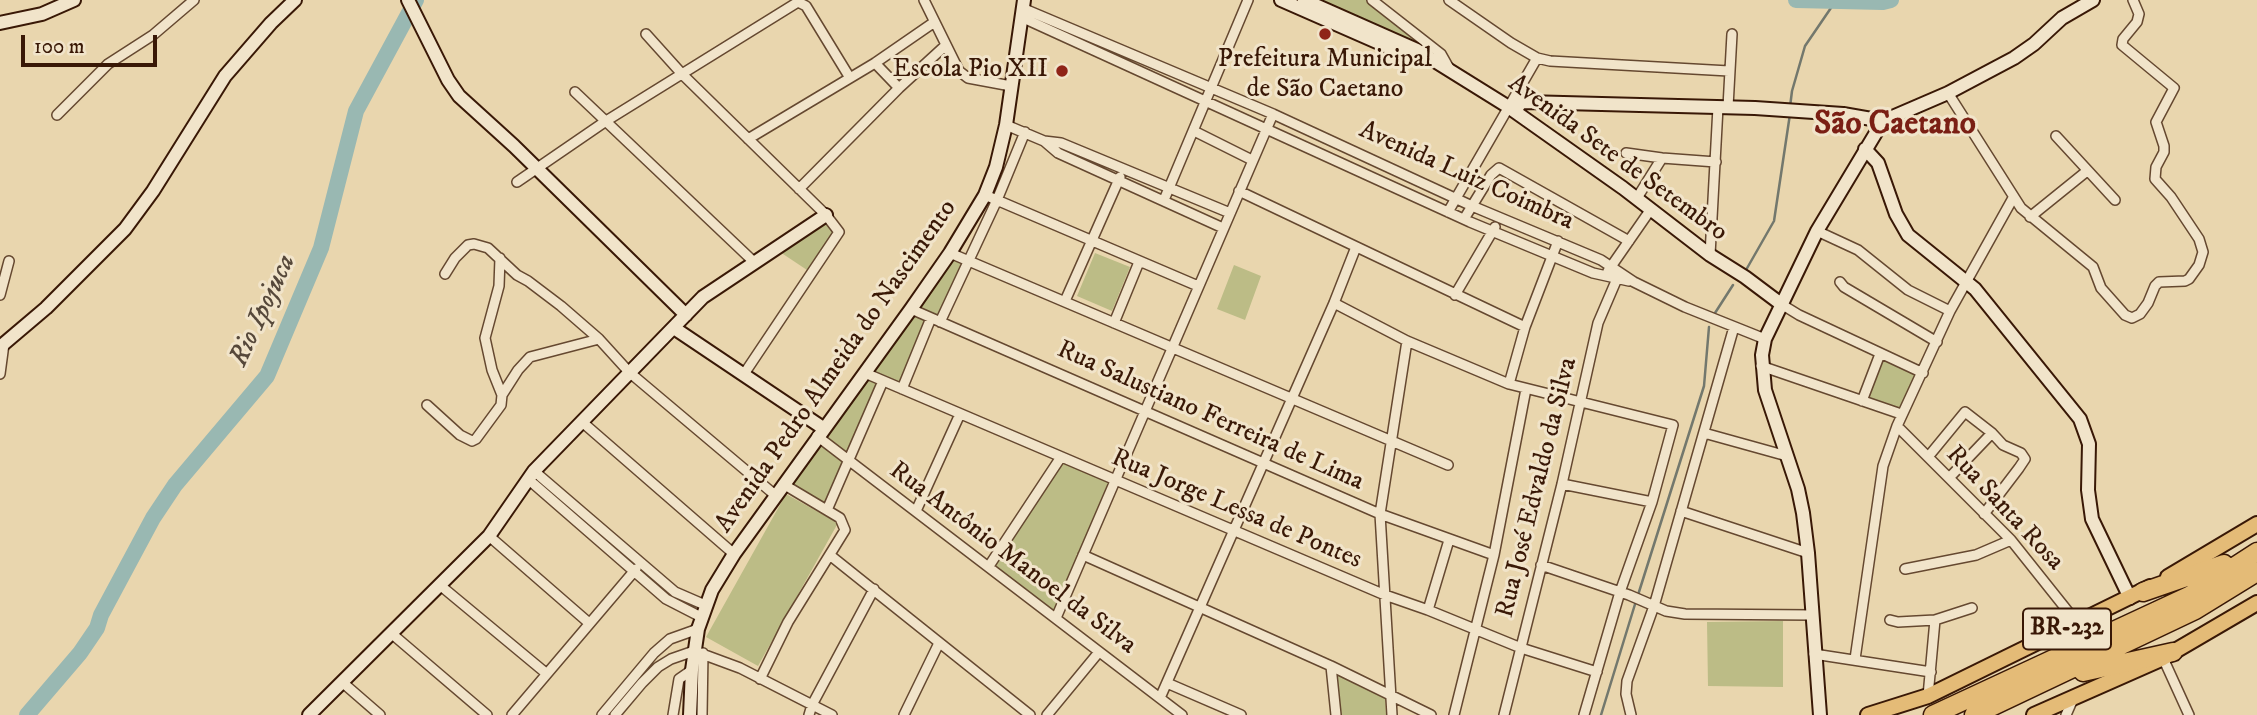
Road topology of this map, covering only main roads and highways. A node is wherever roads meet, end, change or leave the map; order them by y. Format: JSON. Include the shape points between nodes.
{"nodes":[{"id":1,"x":2257,"y":524,"type":"edge"},
{"id":2,"x":2257,"y":544,"type":"edge"},
{"id":3,"x":2257,"y":552,"type":"edge"},
{"id":4,"x":2257,"y":572,"type":"edge"},
{"id":5,"x":2136,"y":595,"type":"junction"},
{"id":6,"x":2192,"y":603,"type":"junction"},
{"id":7,"x":2257,"y":603,"type":"edge"},
{"id":8,"x":2168,"y":655,"type":"junction"},
{"id":9,"x":1980,"y":713,"type":"edge"},
{"id":10,"x":1868,"y":715,"type":"edge"},
{"id":11,"x":1933,"y":715,"type":"edge"},
{"id":12,"x":2034,"y":715,"type":"edge"}],
"edges":[{"from":1,"to":5,"type":"main road","number":"BR-232"},
{"from":2,"to":5,"type":"highway","via":[[2216,568]]},
{"from":3,"to":6,"type":"highway","number":"BR-232"},
{"from":4,"to":6,"type":"highway","number":"BR-232"},
{"from":5,"to":10,"type":"main road","number":"BR-232","via":[[1927,696]]},
{"from":6,"to":9,"type":"highway","number":"BR-232"},
{"from":6,"to":11,"type":"highway","number":"BR-232"},
{"from":7,"to":8,"type":"main road","number":"BR-232"},
{"from":8,"to":9,"type":"highway","via":[[2090,670]]},
{"from":8,"to":12,"type":"main road","number":"BR-232"}]}
